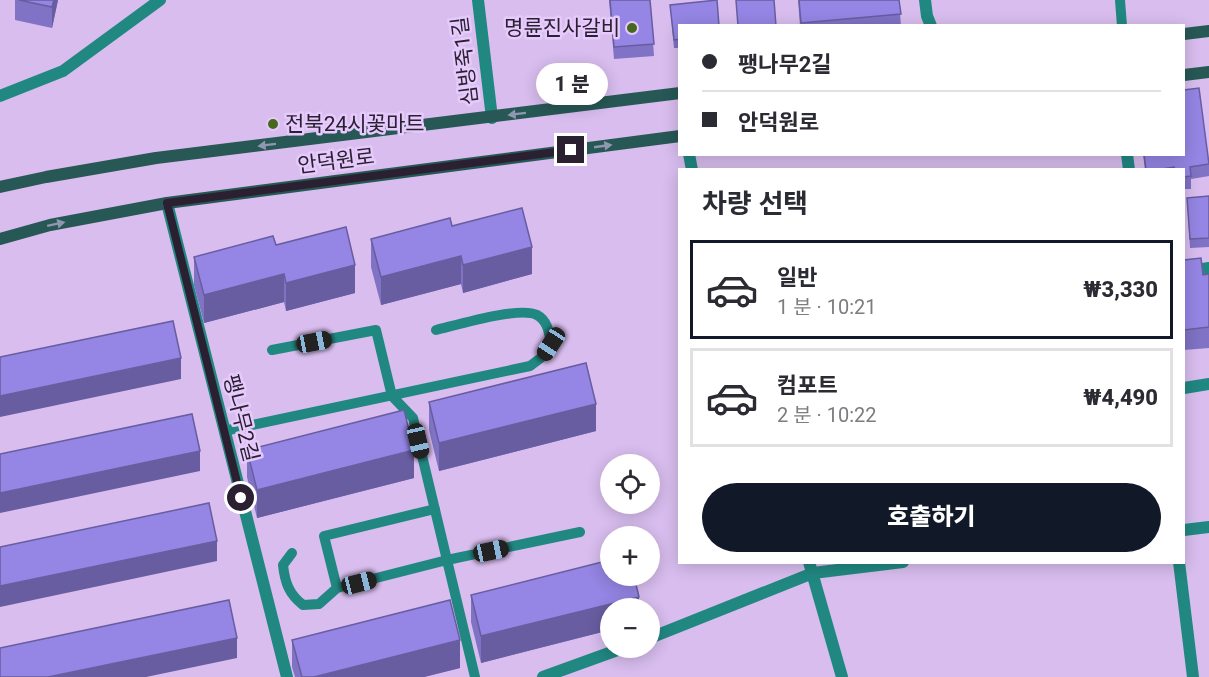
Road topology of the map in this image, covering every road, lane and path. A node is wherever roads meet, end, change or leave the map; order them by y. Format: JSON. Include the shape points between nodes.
{"nodes":[{"id":1,"x":160,"y":0,"type":"edge"},
{"id":2,"x":478,"y":0,"type":"edge"},
{"id":3,"x":925,"y":0,"type":"edge"},
{"id":4,"x":1120,"y":0,"type":"edge"},
{"id":5,"x":931,"y":24,"type":"edge"},
{"id":6,"x":1122,"y":24,"type":"edge"},
{"id":7,"x":1209,"y":31,"type":"edge"},
{"id":8,"x":1185,"y":34,"type":"edge"},
{"id":9,"x":1209,"y":72,"type":"edge"},
{"id":10,"x":1185,"y":75,"type":"edge"},
{"id":11,"x":0,"y":96,"type":"edge"},
{"id":12,"x":678,"y":97,"type":"edge"},
{"id":13,"x":492,"y":118,"type":"junction"},
{"id":14,"x":678,"y":136,"type":"edge"},
{"id":15,"x":3,"y":184,"type":"edge"},
{"id":16,"x":167,"y":203,"type":"junction"},
{"id":17,"x":0,"y":240,"type":"edge"},
{"id":18,"x":1209,"y":268,"type":"edge"},
{"id":19,"x":1185,"y":272,"type":"edge"},
{"id":20,"x":436,"y":330,"type":"dead end"},
{"id":21,"x":272,"y":351,"type":"dead end"},
{"id":22,"x":1209,"y":384,"type":"edge"},
{"id":23,"x":1185,"y":388,"type":"edge"},
{"id":24,"x":392,"y":396,"type":"junction"},
{"id":25,"x":224,"y":431,"type":"junction"},
{"id":26,"x":435,"y":509,"type":"junction"},
{"id":27,"x":1209,"y":527,"type":"edge"},
{"id":28,"x":1185,"y":530,"type":"edge"},
{"id":29,"x":580,"y":532,"type":"dead end"},
{"id":30,"x":292,"y":553,"type":"dead end"},
{"id":31,"x":447,"y":560,"type":"junction"},
{"id":32,"x":872,"y":564,"type":"edge"},
{"id":33,"x":1179,"y":564,"type":"edge"},
{"id":34,"x":811,"y":568,"type":"edge"},
{"id":35,"x":337,"y":588,"type":"junction"},
{"id":36,"x":660,"y":634,"type":"edge"},
{"id":37,"x":600,"y":656,"type":"edge"},
{"id":38,"x":287,"y":677,"type":"edge"},
{"id":39,"x":475,"y":677,"type":"edge"},
{"id":40,"x":543,"y":677,"type":"edge"},
{"id":41,"x":842,"y":677,"type":"edge"},
{"id":42,"x":1193,"y":677,"type":"edge"}],
"edges":[{"from":1,"to":11,"type":"street","via":[[63,71]]},
{"from":2,"to":13,"type":"street","name":"심방죽1길"},
{"from":3,"to":5,"type":"street"},
{"from":4,"to":6,"type":"lane"},
{"from":7,"to":8,"type":"street"},
{"from":9,"to":10,"type":"street"},
{"from":12,"to":13,"type":"street","name":"안덕원로","one_way":true},
{"from":13,"to":15,"type":"street","name":"안덕원로","one_way":true,"via":[[156,158]]},
{"from":16,"to":14,"type":"street","name":"안덕원로","one_way":true},
{"from":17,"to":16,"type":"street","name":"안덕원로","one_way":true,"via":[[50,225]]},
{"from":16,"to":25,"type":"street","name":"팽나무2길"},
{"from":18,"to":19,"type":"street"},
{"from":20,"to":24,"type":"lane","via":[[516,312],[537,315],[547,325],[551,344],[530,366]]},
{"from":21,"to":24,"type":"lane","via":[[376,330]]},
{"from":22,"to":23,"type":"street"},
{"from":24,"to":25,"type":"lane"},
{"from":24,"to":26,"type":"lane","via":[[413,418]]},
{"from":25,"to":38,"type":"street","name":"팽나무2길"},
{"from":26,"to":31,"type":"lane"},
{"from":26,"to":35,"type":"lane","via":[[324,536]]},
{"from":27,"to":28,"type":"street"},
{"from":29,"to":31,"type":"lane"},
{"from":30,"to":35,"type":"lane","via":[[283,565],[285,581],[293,597],[303,605],[319,604]]},
{"from":31,"to":35,"type":"lane"},
{"from":31,"to":39,"type":"lane"},
{"from":32,"to":34,"type":"street"},
{"from":33,"to":42,"type":"street"},
{"from":34,"to":36,"type":"street"},
{"from":34,"to":41,"type":"street"},
{"from":37,"to":40,"type":"street"}]}
